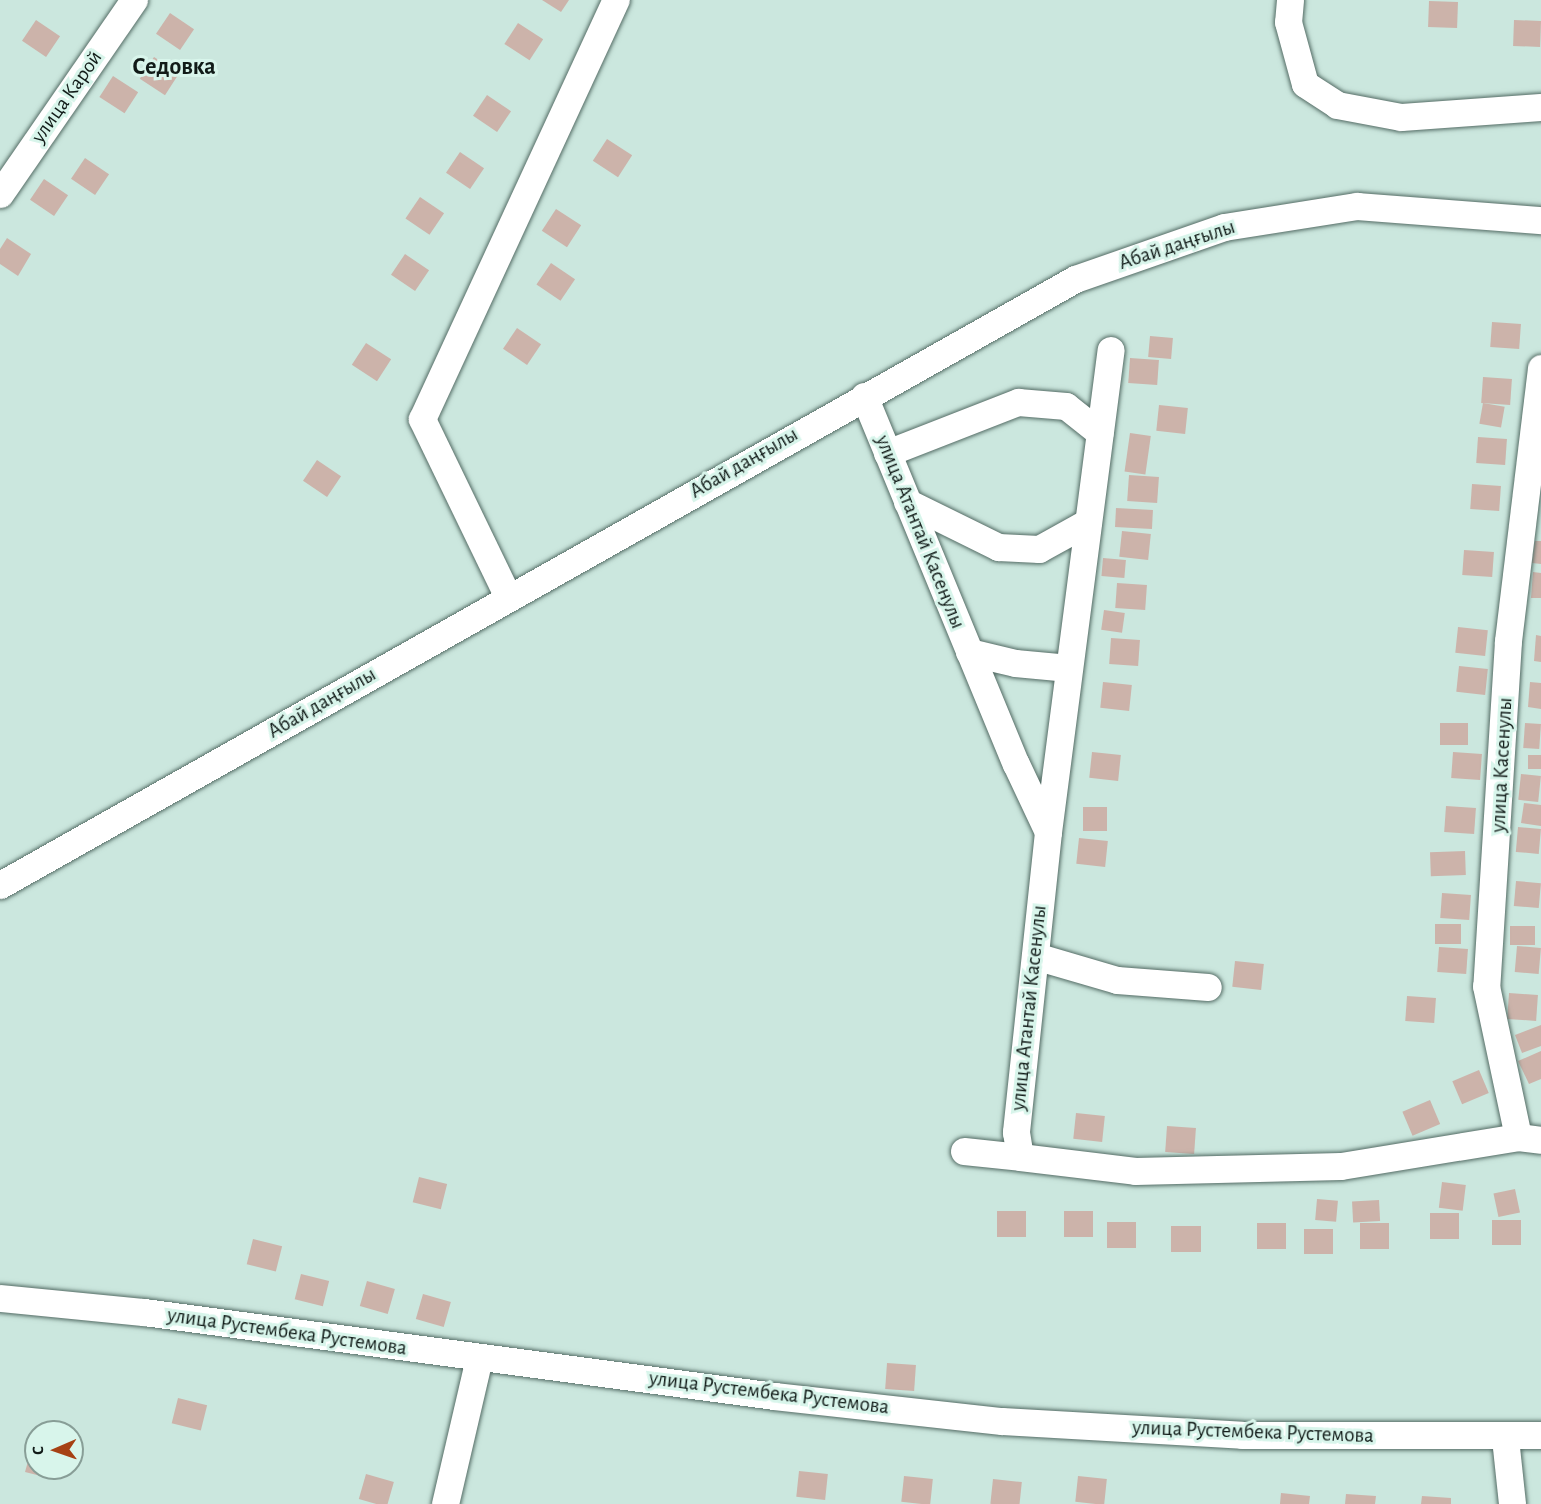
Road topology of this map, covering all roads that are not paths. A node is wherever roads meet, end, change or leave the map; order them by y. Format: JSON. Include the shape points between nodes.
{"nodes":[{"id":1,"x":134,"y":0,"type":"edge"},
{"id":2,"x":616,"y":0,"type":"edge"},
{"id":3,"x":1290,"y":0,"type":"edge"},
{"id":4,"x":1541,"y":107,"type":"edge"},
{"id":5,"x":0,"y":194,"type":"edge"},
{"id":6,"x":1541,"y":220,"type":"edge"},
{"id":7,"x":1111,"y":350,"type":"dead end"},
{"id":8,"x":1541,"y":368,"type":"edge"},
{"id":9,"x":864,"y":396,"type":"junction"},
{"id":10,"x":1100,"y":433,"type":"junction"},
{"id":11,"x":887,"y":453,"type":"junction"},
{"id":12,"x":907,"y":502,"type":"junction"},
{"id":13,"x":1088,"y":522,"type":"junction"},
{"id":14,"x":508,"y":597,"type":"junction"},
{"id":15,"x":969,"y":652,"type":"junction"},
{"id":16,"x":1069,"y":668,"type":"junction"},
{"id":17,"x":1058,"y":759,"type":"junction"},
{"id":18,"x":1016,"y":764,"type":"junction"},
{"id":19,"x":1048,"y":832,"type":"junction"},
{"id":20,"x":0,"y":885,"type":"edge"},
{"id":21,"x":1035,"y":956,"type":"junction"},
{"id":22,"x":1208,"y":987,"type":"dead end"},
{"id":23,"x":1529,"y":1138,"type":"edge"},
{"id":24,"x":964,"y":1151,"type":"dead end"},
{"id":25,"x":1020,"y":1157,"type":"junction"},
{"id":26,"x":0,"y":1298,"type":"edge"},
{"id":27,"x":479,"y":1358,"type":"junction"},
{"id":28,"x":1541,"y":1435,"type":"edge"},
{"id":29,"x":1505,"y":1438,"type":"junction"},
{"id":30,"x":445,"y":1504,"type":"edge"},
{"id":31,"x":1512,"y":1504,"type":"edge"}],
"edges":[{"from":1,"to":5,"type":"street","name":"улица Карой"},
{"from":2,"to":14,"type":"street","via":[[422,419]]},
{"from":3,"to":4,"type":"street","via":[[1288,22],[1305,84],[1336,105],[1401,117]]},
{"from":6,"to":9,"type":"street","name":"Абай даңғылы","via":[[1358,206],[1224,227],[1075,279]]},
{"from":7,"to":10,"type":"street"},
{"from":8,"to":23,"type":"street","name":"улица Касенулы","via":[[1508,641],[1486,986]]},
{"from":9,"to":11,"type":"street","name":"улица Атантай Касенулы"},
{"from":9,"to":14,"type":"street","name":"Абай даңғылы"},
{"from":10,"to":11,"type":"street","via":[[1066,406],[1018,402]]},
{"from":10,"to":13,"type":"street"},
{"from":11,"to":12,"type":"street","name":"улица Атантай Касенулы"},
{"from":12,"to":13,"type":"street","via":[[998,547],[1039,549]]},
{"from":12,"to":15,"type":"street","name":"улица Атантай Касенулы"},
{"from":13,"to":16,"type":"street"},
{"from":14,"to":20,"type":"street","name":"Абай даңғылы"},
{"from":15,"to":16,"type":"street","via":[[1015,663]]},
{"from":15,"to":18,"type":"street","name":"улица Атантай Касенулы"},
{"from":16,"to":17,"type":"street"},
{"from":17,"to":18,"type":"street","via":[[1038,771]]},
{"from":17,"to":19,"type":"street"},
{"from":18,"to":19,"type":"street","name":"улица Атантай Касенулы"},
{"from":19,"to":21,"type":"street","name":"улица Атантай Касенулы"},
{"from":21,"to":22,"type":"street","via":[[1117,980]]},
{"from":21,"to":25,"type":"street","name":"улица Атантай Касенулы","via":[[1016,1132]]},
{"from":23,"to":25,"type":"street","via":[[1341,1166],[1135,1171]]},
{"from":24,"to":25,"type":"street"},
{"from":26,"to":27,"type":"street","name":"улица Рустембека Рустемова","via":[[144,1312]]},
{"from":27,"to":29,"type":"street","name":"улица Рустембека Рустемова","via":[[1002,1420],[1242,1435]]},
{"from":27,"to":30,"type":"street"},
{"from":28,"to":29,"type":"street","name":"улица Рустембека Рустемова"},
{"from":29,"to":31,"type":"street"}]}
